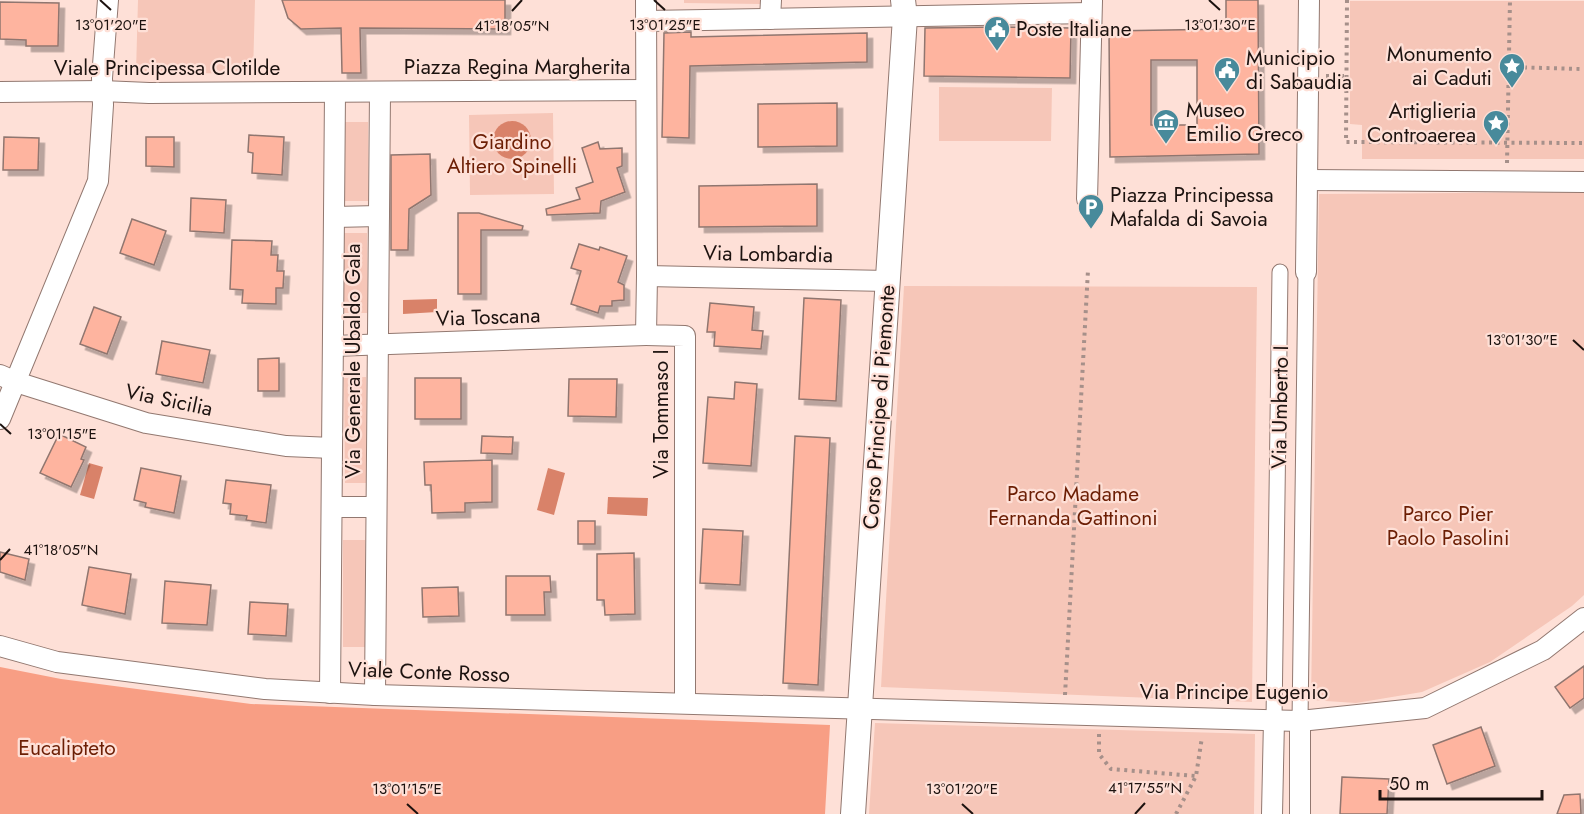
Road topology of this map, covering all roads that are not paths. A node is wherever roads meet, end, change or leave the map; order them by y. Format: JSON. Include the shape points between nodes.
{"nodes":[{"id":1,"x":108,"y":0,"type":"edge"},
{"id":2,"x":646,"y":0,"type":"edge"},
{"id":3,"x":1309,"y":0,"type":"edge"},
{"id":4,"x":1092,"y":7,"type":"edge"},
{"id":5,"x":904,"y":8,"type":"edge"},
{"id":6,"x":771,"y":9,"type":"edge"},
{"id":7,"x":646,"y":21,"type":"junction"},
{"id":8,"x":646,"y":90,"type":"junction"},
{"id":9,"x":102,"y":91,"type":"junction"},
{"id":10,"x":0,"y":92,"type":"edge"},
{"id":11,"x":380,"y":92,"type":"junction"},
{"id":12,"x":335,"y":93,"type":"junction"},
{"id":13,"x":1307,"y":180,"type":"junction"},
{"id":14,"x":1584,"y":182,"type":"edge"},
{"id":15,"x":1087,"y":199,"type":"dead end"},
{"id":16,"x":379,"y":216,"type":"junction"},
{"id":17,"x":334,"y":217,"type":"junction"},
{"id":18,"x":1280,"y":272,"type":"dead end"},
{"id":19,"x":1306,"y":272,"type":"joint"},
{"id":20,"x":647,"y":276,"type":"junction"},
{"id":21,"x":888,"y":281,"type":"junction"},
{"id":22,"x":645,"y":335,"type":"junction"},
{"id":23,"x":377,"y":345,"type":"junction"},
{"id":24,"x":333,"y":346,"type":"junction"},
{"id":25,"x":8,"y":378,"type":"edge"},
{"id":26,"x":0,"y":420,"type":"edge"},
{"id":27,"x":332,"y":448,"type":"junction"},
{"id":28,"x":332,"y":507,"type":"junction"},
{"id":29,"x":376,"y":507,"type":"junction"},
{"id":30,"x":1584,"y":618,"type":"edge"},
{"id":31,"x":0,"y":646,"type":"edge"},
{"id":32,"x":330,"y":693,"type":"junction"},
{"id":33,"x":375,"y":696,"type":"junction"},
{"id":34,"x":685,"y":703,"type":"junction"},
{"id":35,"x":860,"y":708,"type":"junction"},
{"id":36,"x":1274,"y":720,"type":"junction"},
{"id":37,"x":1300,"y":721,"type":"junction"},
{"id":38,"x":853,"y":814,"type":"edge"},
{"id":39,"x":1272,"y":814,"type":"edge"},
{"id":40,"x":1300,"y":814,"type":"edge"}],
"edges":[{"from":1,"to":9,"type":"street"},
{"from":2,"to":7,"type":"street","name":"Piazza Regina Margherita"},
{"from":3,"to":13,"type":"street","name":"Via Umberto I"},
{"from":4,"to":5,"type":"street"},
{"from":4,"to":15,"type":"street"},
{"from":5,"to":6,"type":"street"},
{"from":5,"to":21,"type":"street","name":"Corso Principe di Piemonte"},
{"from":6,"to":7,"type":"street"},
{"from":7,"to":8,"type":"street","name":"Piazza Regina Margherita"},
{"from":8,"to":11,"type":"street","name":"Piazza Regina Margherita"},
{"from":8,"to":20,"type":"street","name":"Via Tommaso I"},
{"from":9,"to":10,"type":"street","name":"Viale Principessa Clotilde"},
{"from":9,"to":12,"type":"street","name":"Viale Principessa Clotilde"},
{"from":9,"to":25,"type":"street","via":[[98,182]]},
{"from":11,"to":12,"type":"street","name":"Piazza Regina Margherita"},
{"from":11,"to":16,"type":"street","name":"Via Generale Ubaldo Gala"},
{"from":12,"to":17,"type":"street","name":"Via Generale Ubaldo Gala"},
{"from":13,"to":14,"type":"street"},
{"from":13,"to":19,"type":"street","name":"Via Umberto I"},
{"from":16,"to":17,"type":"street","name":"Via Generale Ubaldo Gala"},
{"from":16,"to":23,"type":"street","name":"Via Generale Ubaldo Gala"},
{"from":17,"to":24,"type":"street","name":"Via Generale Ubaldo Gala"},
{"from":18,"to":36,"type":"street","name":"Via Umberto I"},
{"from":19,"to":37,"type":"street","name":"Via Umberto I"},
{"from":20,"to":21,"type":"street","name":"Via Lombardia"},
{"from":20,"to":22,"type":"street","name":"Via Tommaso I"},
{"from":21,"to":35,"type":"street","name":"Corso Principe di Piemonte"},
{"from":22,"to":23,"type":"street","name":"Via Toscana"},
{"from":22,"to":34,"type":"street","name":"Via Tommaso I","via":[[685,336]]},
{"from":23,"to":24,"type":"street","name":"Via Toscana"},
{"from":23,"to":29,"type":"street","name":"Via Generale Ubaldo Gala"},
{"from":24,"to":27,"type":"street","name":"Via Generale Ubaldo Gala"},
{"from":25,"to":26,"type":"street"},
{"from":25,"to":27,"type":"street","name":"Via Sicilia","via":[[146,423],[285,446]]},
{"from":27,"to":28,"type":"street","name":"Via Generale Ubaldo Gala"},
{"from":28,"to":29,"type":"street","name":"Via Generale Ubaldo Gala"},
{"from":28,"to":32,"type":"street","name":"Via Generale Ubaldo Gala"},
{"from":29,"to":33,"type":"street","name":"Via Generale Ubaldo Gala"},
{"from":30,"to":37,"type":"street","name":"Via Principe Eugenio","via":[[1543,650],[1425,708]]},
{"from":31,"to":32,"type":"street","name":"Viale Conte Rosso","via":[[57,662],[265,689]]},
{"from":32,"to":33,"type":"street","name":"Viale Conte Rosso"},
{"from":33,"to":34,"type":"street","name":"Viale Conte Rosso"},
{"from":34,"to":35,"type":"street","name":"Viale Conte Rosso"},
{"from":35,"to":36,"type":"street","name":"Via Principe Eugenio"},
{"from":35,"to":38,"type":"street","name":"Corso Principe di Piemonte"},
{"from":36,"to":37,"type":"street","name":"Via Principe Eugenio"},
{"from":36,"to":39,"type":"street","name":"Via Umberto I"},
{"from":37,"to":40,"type":"street","name":"Via Umberto I"}]}
